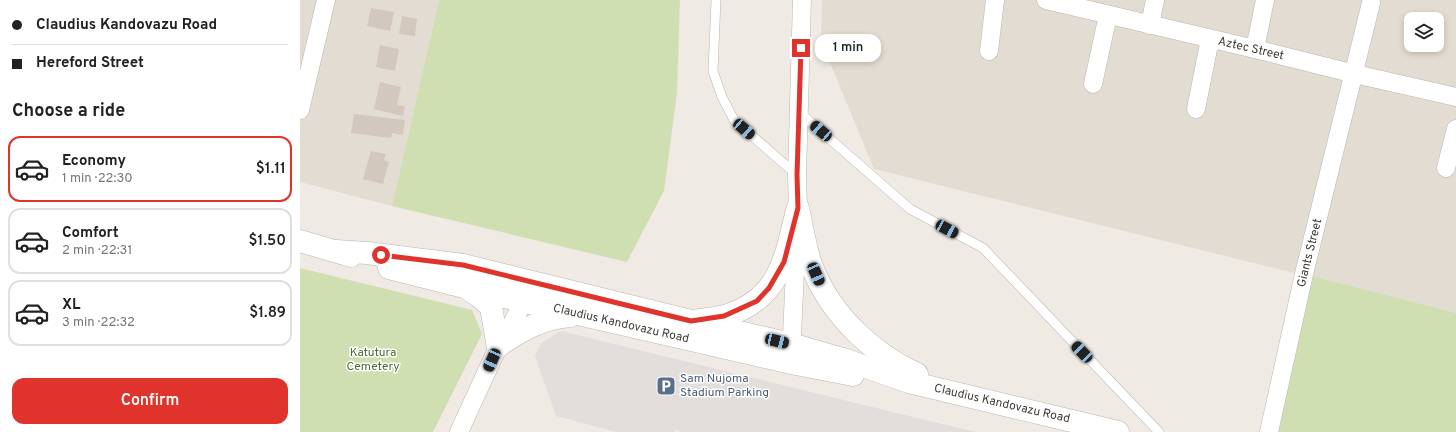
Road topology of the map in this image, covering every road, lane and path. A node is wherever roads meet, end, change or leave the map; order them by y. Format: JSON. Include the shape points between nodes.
{"nodes":[{"id":1,"x":326,"y":0,"type":"edge"},
{"id":2,"x":716,"y":0,"type":"edge"},
{"id":3,"x":802,"y":0,"type":"edge"},
{"id":4,"x":995,"y":0,"type":"edge"},
{"id":5,"x":1155,"y":0,"type":"edge"},
{"id":6,"x":1266,"y":0,"type":"edge"},
{"id":7,"x":1050,"y":1,"type":"edge"},
{"id":8,"x":1371,"y":3,"type":"dead end"},
{"id":9,"x":1108,"y":14,"type":"junction"},
{"id":10,"x":1150,"y":24,"type":"junction"},
{"id":11,"x":1210,"y":39,"type":"junction"},
{"id":12,"x":1254,"y":49,"type":"junction"},
{"id":13,"x":989,"y":51,"type":"dead end"},
{"id":14,"x":1355,"y":74,"type":"junction"},
{"id":15,"x":1093,"y":84,"type":"dead end"},
{"id":16,"x":1456,"y":97,"type":"edge"},
{"id":17,"x":1196,"y":109,"type":"dead end"},
{"id":18,"x":300,"y":110,"type":"edge"},
{"id":19,"x":799,"y":112,"type":"junction"},
{"id":20,"x":1456,"y":129,"type":"edge"},
{"id":21,"x":1446,"y":168,"type":"dead end"},
{"id":22,"x":797,"y":175,"type":"junction"},
{"id":23,"x":798,"y":208,"type":"junction"},
{"id":24,"x":300,"y":241,"type":"edge"},
{"id":25,"x":336,"y":251,"type":"junction"},
{"id":26,"x":457,"y":285,"type":"junction"},
{"id":27,"x":529,"y":292,"type":"junction"},
{"id":28,"x":584,"y":315,"type":"junction"},
{"id":29,"x":691,"y":321,"type":"junction"},
{"id":30,"x":500,"y":345,"type":"junction"},
{"id":31,"x":791,"y":354,"type":"junction"},
{"id":32,"x":966,"y":396,"type":"junction"},
{"id":33,"x":460,"y":432,"type":"edge"},
{"id":34,"x":1118,"y":432,"type":"edge"},
{"id":35,"x":1159,"y":432,"type":"edge"},
{"id":36,"x":1269,"y":432,"type":"edge"}],
"edges":[{"from":1,"to":18,"type":"street"},
{"from":2,"to":22,"type":"lane","via":[[712,71],[722,97],[734,120]]},
{"from":3,"to":19,"type":"street"},
{"from":4,"to":13,"type":"street"},
{"from":5,"to":10,"type":"street"},
{"from":6,"to":12,"type":"street"},
{"from":7,"to":9,"type":"street","name":"Aztec Street"},
{"from":8,"to":14,"type":"street","name":"Giants Street"},
{"from":9,"to":10,"type":"street","name":"Aztec Street"},
{"from":9,"to":15,"type":"street"},
{"from":10,"to":11,"type":"street","name":"Aztec Street"},
{"from":11,"to":12,"type":"street","name":"Aztec Street"},
{"from":11,"to":17,"type":"street"},
{"from":12,"to":14,"type":"street","name":"Aztec Street"},
{"from":14,"to":16,"type":"street","name":"Aztec Street"},
{"from":14,"to":36,"type":"street","name":"Giants Street","via":[[1304,274]]},
{"from":19,"to":22,"type":"street"},
{"from":19,"to":35,"type":"lane","via":[[910,209],[983,248]]},
{"from":20,"to":21,"type":"street"},
{"from":22,"to":23,"type":"street"},
{"from":23,"to":29,"type":"street","via":[[784,262],[769,288],[757,301],[724,316]]},
{"from":23,"to":31,"type":"street"},
{"from":23,"to":32,"type":"street","via":[[811,264],[832,306],[854,330],[880,352],[905,368]]},
{"from":24,"to":25,"type":"street","name":"Claudius Kandovazu Road"},
{"from":25,"to":26,"type":"street","name":"Claudius Kandovazu Road","via":[[362,261]]},
{"from":25,"to":27,"type":"street","name":"Claudius Kandovazu Road","via":[[463,265]]},
{"from":26,"to":27,"type":"street","name":"Claudius Kandovazu Road"},
{"from":26,"to":30,"type":"street","via":[[479,296],[491,306]]},
{"from":27,"to":28,"type":"street","name":"Claudius Kandovazu Road"},
{"from":27,"to":29,"type":"street","name":"Claudius Kandovazu Road"},
{"from":27,"to":30,"type":"street"},
{"from":28,"to":30,"type":"street","via":[[542,321],[521,330]]},
{"from":28,"to":31,"type":"street","name":"Claudius Kandovazu Road"},
{"from":29,"to":31,"type":"street","name":"Claudius Kandovazu Road"},
{"from":30,"to":33,"type":"street"},
{"from":31,"to":32,"type":"street","name":"Claudius Kandovazu Road","via":[[859,376],[909,382]]},
{"from":32,"to":34,"type":"street","name":"Claudius Kandovazu Road"}]}
